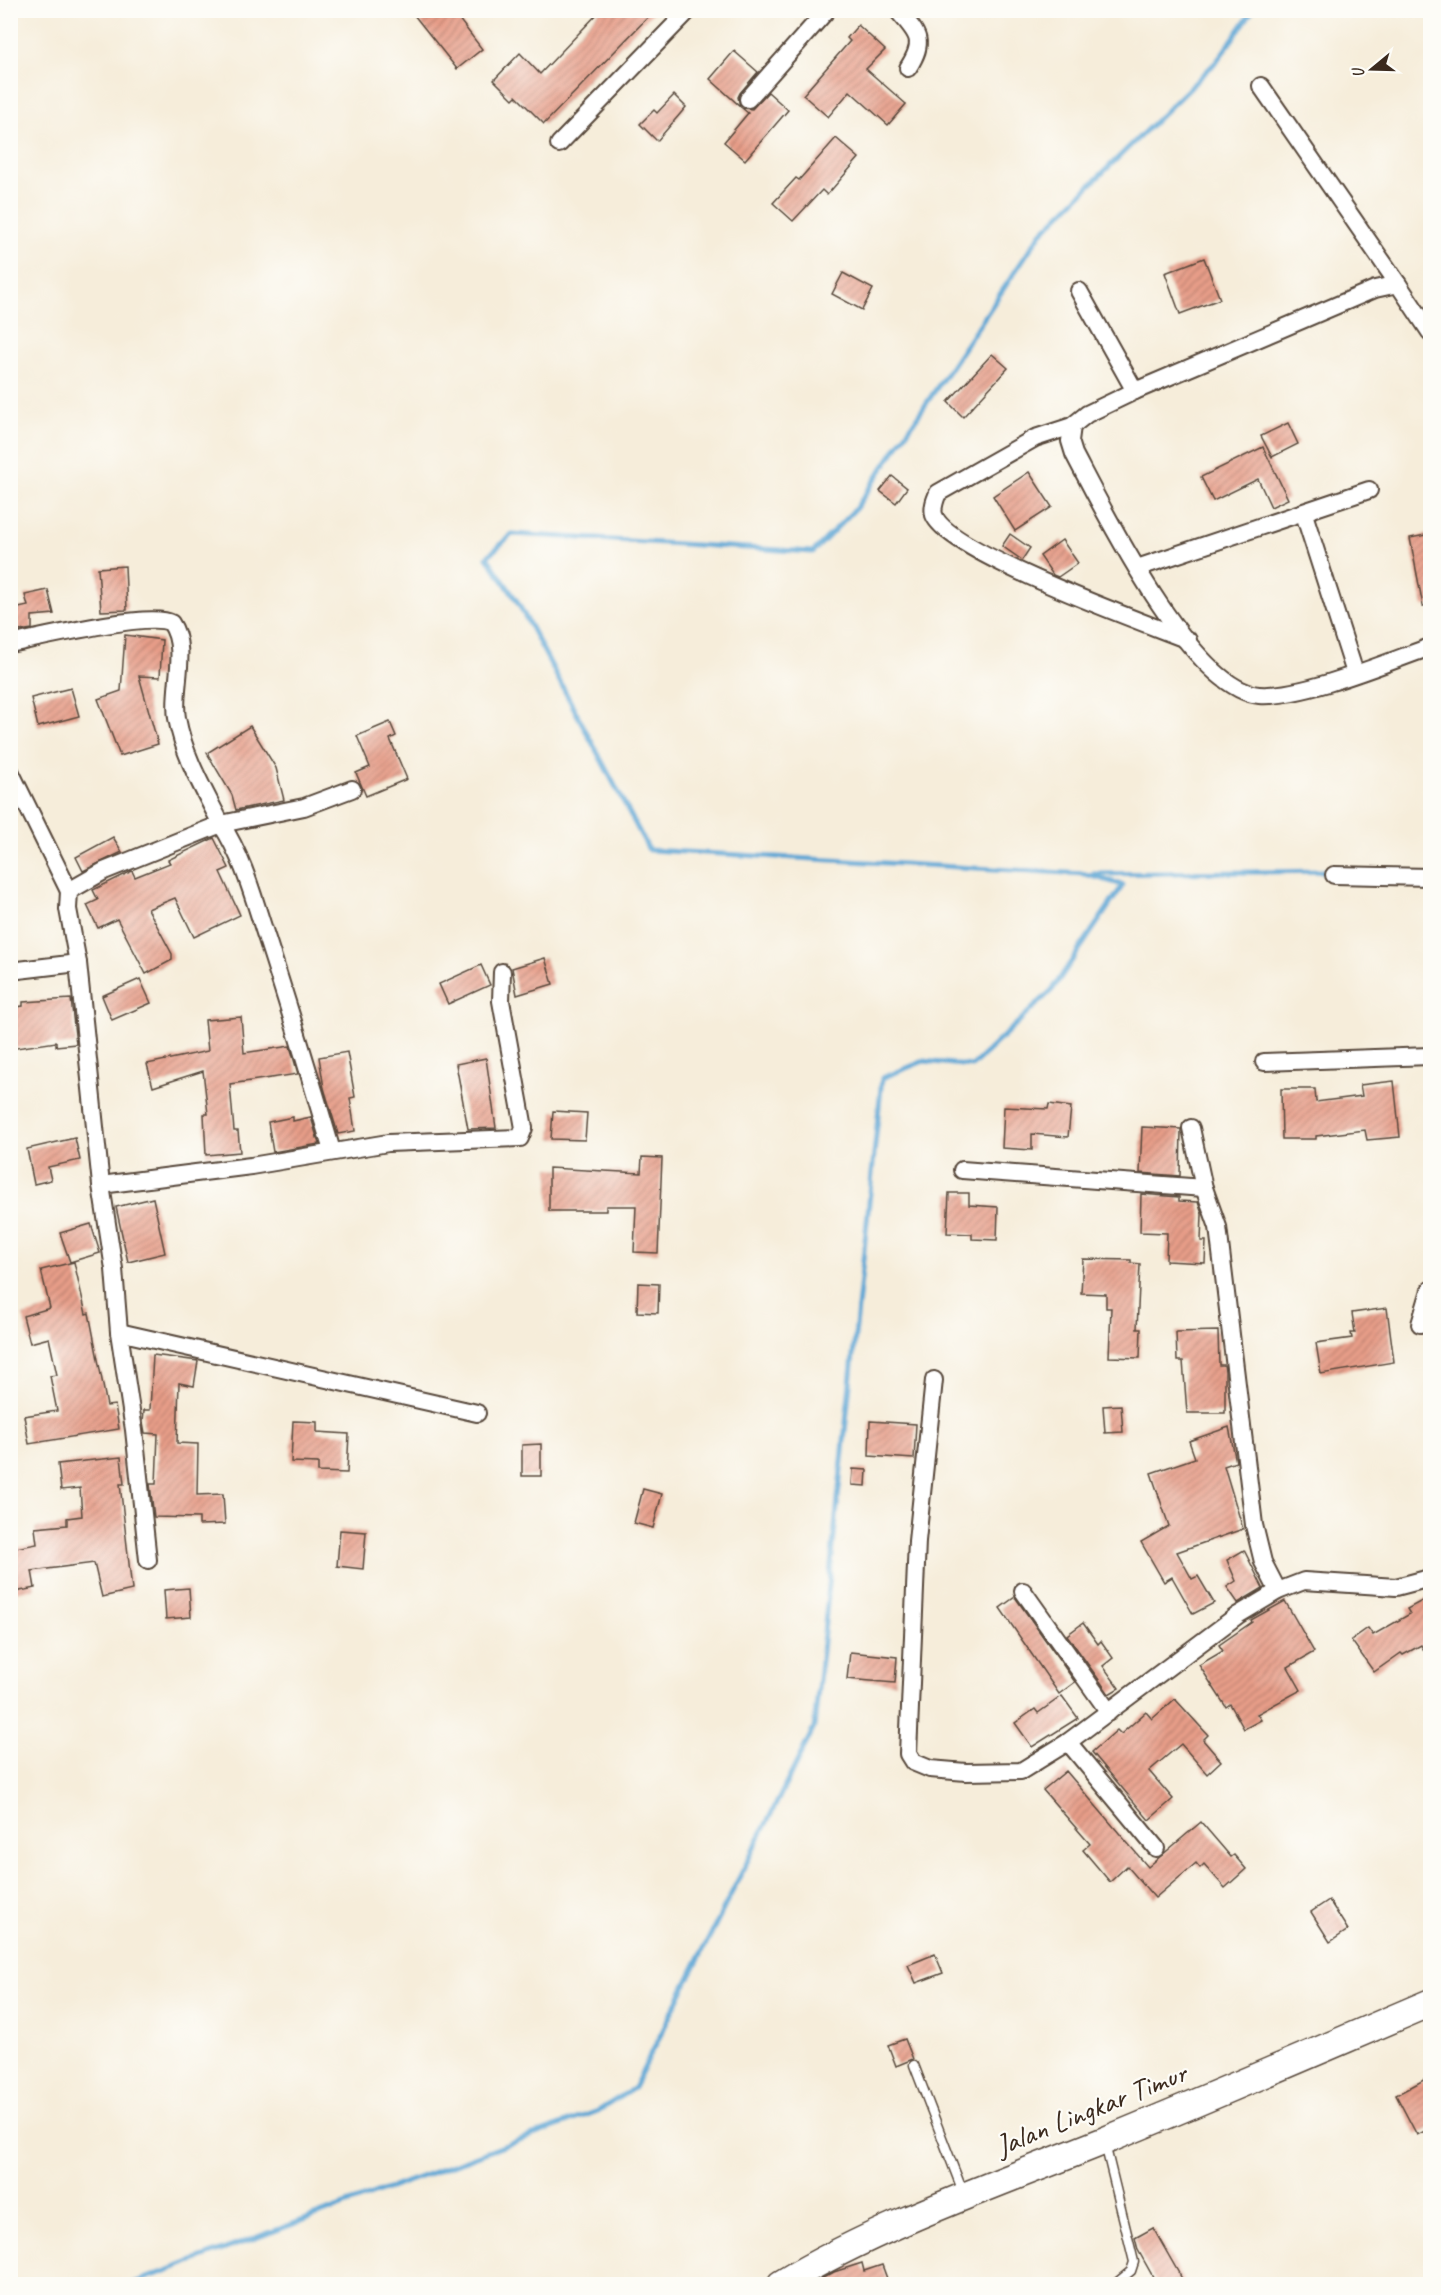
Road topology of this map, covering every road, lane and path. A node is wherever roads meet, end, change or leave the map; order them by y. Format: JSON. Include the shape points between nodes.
{"nodes":[{"id":1,"x":689,"y":10,"type":"edge"},
{"id":2,"x":827,"y":10,"type":"edge"},
{"id":3,"x":897,"y":10,"type":"edge"},
{"id":4,"x":908,"y":68,"type":"dead end"},
{"id":5,"x":1262,"y":87,"type":"dead end"},
{"id":6,"x":748,"y":99,"type":"dead end"},
{"id":7,"x":559,"y":144,"type":"dead end"},
{"id":8,"x":1398,"y":284,"type":"junction"},
{"id":9,"x":1079,"y":291,"type":"dead end"},
{"id":10,"x":1431,"y":332,"type":"edge"},
{"id":11,"x":1135,"y":391,"type":"junction"},
{"id":12,"x":1072,"y":426,"type":"junction"},
{"id":13,"x":1369,"y":490,"type":"dead end"},
{"id":14,"x":1304,"y":514,"type":"junction"},
{"id":15,"x":1137,"y":568,"type":"junction"},
{"id":16,"x":1188,"y":640,"type":"junction"},
{"id":17,"x":10,"y":644,"type":"edge"},
{"id":18,"x":1431,"y":647,"type":"edge"},
{"id":19,"x":1355,"y":673,"type":"junction"},
{"id":20,"x":10,"y":771,"type":"edge"},
{"id":21,"x":351,"y":789,"type":"dead end"},
{"id":22,"x":221,"y":824,"type":"junction"},
{"id":23,"x":1334,"y":875,"type":"dead end"},
{"id":24,"x":1431,"y":877,"type":"edge"},
{"id":25,"x":69,"y":891,"type":"junction"},
{"id":26,"x":78,"y":963,"type":"junction"},
{"id":27,"x":10,"y":971,"type":"edge"},
{"id":28,"x":502,"y":972,"type":"dead end"},
{"id":29,"x":1431,"y":1056,"type":"edge"},
{"id":30,"x":1264,"y":1062,"type":"dead end"},
{"id":31,"x":1191,"y":1128,"type":"dead end"},
{"id":32,"x":332,"y":1151,"type":"junction"},
{"id":33,"x":962,"y":1170,"type":"dead end"},
{"id":34,"x":101,"y":1185,"type":"junction"},
{"id":35,"x":1204,"y":1188,"type":"junction"},
{"id":36,"x":1431,"y":1290,"type":"edge"},
{"id":37,"x":1420,"y":1324,"type":"dead end"},
{"id":38,"x":119,"y":1332,"type":"junction"},
{"id":39,"x":934,"y":1380,"type":"dead end"},
{"id":40,"x":477,"y":1413,"type":"dead end"},
{"id":41,"x":148,"y":1560,"type":"dead end"},
{"id":42,"x":1431,"y":1578,"type":"edge"},
{"id":43,"x":1278,"y":1591,"type":"junction"},
{"id":44,"x":1023,"y":1592,"type":"dead end"},
{"id":45,"x":1109,"y":1712,"type":"junction"},
{"id":46,"x":1068,"y":1742,"type":"junction"},
{"id":47,"x":1156,"y":1848,"type":"dead end"},
{"id":48,"x":1431,"y":2002,"type":"edge"},
{"id":49,"x":914,"y":2065,"type":"dead end"},
{"id":50,"x":1105,"y":2140,"type":"junction"},
{"id":51,"x":964,"y":2195,"type":"junction"},
{"id":52,"x":781,"y":2284,"type":"edge"},
{"id":53,"x":1115,"y":2284,"type":"edge"}],
"edges":[{"from":1,"to":7,"type":"street"},
{"from":2,"to":6,"type":"street"},
{"from":3,"to":4,"type":"street","via":[[918,39],[920,50]]},
{"from":5,"to":8,"type":"street"},
{"from":8,"to":10,"type":"street"},
{"from":8,"to":11,"type":"street","via":[[1375,289]]},
{"from":9,"to":11,"type":"street"},
{"from":11,"to":12,"type":"street","via":[[1087,414]]},
{"from":12,"to":15,"type":"street","via":[[1070,441],[1074,454]]},
{"from":12,"to":16,"type":"street","via":[[1035,438],[938,493],[934,515],[940,525],[991,560]]},
{"from":13,"to":14,"type":"street"},
{"from":14,"to":15,"type":"street"},
{"from":14,"to":19,"type":"street"},
{"from":15,"to":16,"type":"street"},
{"from":16,"to":19,"type":"street","via":[[1214,671],[1238,689],[1259,694],[1293,691]]},
{"from":17,"to":22,"type":"street","via":[[125,622],[171,623],[177,634],[176,715],[183,746]]},
{"from":18,"to":19,"type":"street"},
{"from":20,"to":25,"type":"street"},
{"from":21,"to":22,"type":"street","via":[[304,807]]},
{"from":22,"to":25,"type":"street","via":[[104,871]]},
{"from":22,"to":32,"type":"street","via":[[234,844],[256,905]]},
{"from":23,"to":24,"type":"street"},
{"from":25,"to":26,"type":"street","via":[[68,909]]},
{"from":26,"to":27,"type":"street"},
{"from":26,"to":34,"type":"street"},
{"from":28,"to":32,"type":"street","via":[[501,1001],[524,1135],[388,1143]]},
{"from":29,"to":30,"type":"street"},
{"from":31,"to":35,"type":"street"},
{"from":32,"to":34,"type":"street","via":[[251,1166]]},
{"from":33,"to":35,"type":"street"},
{"from":34,"to":38,"type":"street"},
{"from":35,"to":43,"type":"street","via":[[1218,1227],[1254,1526],[1263,1562]]},
{"from":36,"to":37,"type":"street"},
{"from":38,"to":40,"type":"street"},
{"from":38,"to":41,"type":"street"},
{"from":39,"to":46,"type":"street","via":[[918,1541],[908,1754],[913,1762],[930,1768],[1004,1773],[1021,1771]]},
{"from":42,"to":43,"type":"street","via":[[1396,1587],[1304,1581]]},
{"from":43,"to":45,"type":"street","via":[[1238,1615]]},
{"from":44,"to":45,"type":"street"},
{"from":45,"to":46,"type":"street"},
{"from":46,"to":47,"type":"street"},
{"from":48,"to":50,"type":"highway","name":"Jalan Lingkar Timur"},
{"from":49,"to":51,"type":"lane"},
{"from":50,"to":51,"type":"highway","name":"Jalan Lingkar Timur"},
{"from":50,"to":53,"type":"lane","via":[[1134,2262],[1131,2271]]},
{"from":51,"to":52,"type":"highway","name":"Jalan Lingkar Timur","via":[[860,2240]]}]}
